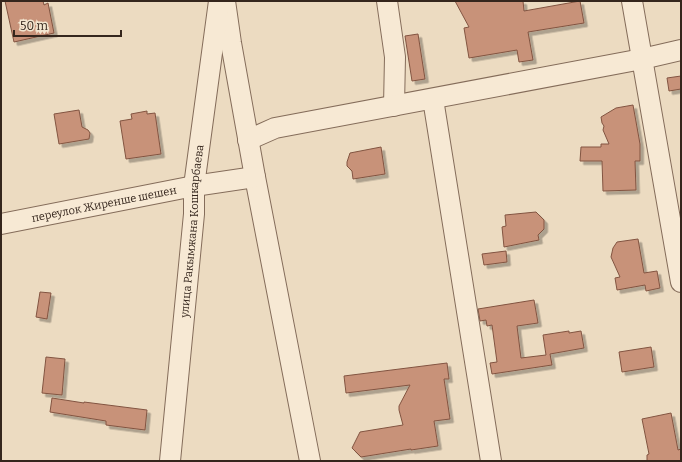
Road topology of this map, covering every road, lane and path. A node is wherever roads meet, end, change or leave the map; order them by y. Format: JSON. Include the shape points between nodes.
{"nodes":[{"id":1,"x":219,"y":1,"type":"edge"},
{"id":2,"x":225,"y":1,"type":"edge"},
{"id":3,"x":387,"y":1,"type":"edge"},
{"id":4,"x":632,"y":1,"type":"edge"},
{"id":5,"x":681,"y":50,"type":"edge"},
{"id":6,"x":642,"y":59,"type":"junction"},
{"id":7,"x":433,"y":99,"type":"junction"},
{"id":8,"x":394,"y":106,"type":"junction"},
{"id":9,"x":248,"y":140,"type":"junction"},
{"id":10,"x":255,"y":177,"type":"junction"},
{"id":11,"x":194,"y":186,"type":"junction"},
{"id":12,"x":1,"y":224,"type":"edge"},
{"id":13,"x":681,"y":282,"type":"edge"},
{"id":14,"x":170,"y":461,"type":"edge"},
{"id":15,"x":310,"y":461,"type":"edge"},
{"id":16,"x":491,"y":461,"type":"edge"}],
"edges":[{"from":1,"to":11,"type":"street","name":"улица Ракымжана Кошкарбаева"},
{"from":2,"to":9,"type":"street"},
{"from":3,"to":8,"type":"street","via":[[395,57]]},
{"from":4,"to":6,"type":"street"},
{"from":5,"to":6,"type":"street"},
{"from":6,"to":7,"type":"street"},
{"from":6,"to":13,"type":"street"},
{"from":7,"to":8,"type":"street"},
{"from":7,"to":16,"type":"street"},
{"from":8,"to":9,"type":"street","via":[[275,128]]},
{"from":9,"to":10,"type":"street"},
{"from":10,"to":11,"type":"street","name":"переулок Жиренше шешен"},
{"from":10,"to":15,"type":"street"},
{"from":11,"to":12,"type":"street","name":"переулок Жиренше шешен"},
{"from":11,"to":14,"type":"street","name":"улица Ракымжана Кошкарбаева","via":[[194,214]]}]}
